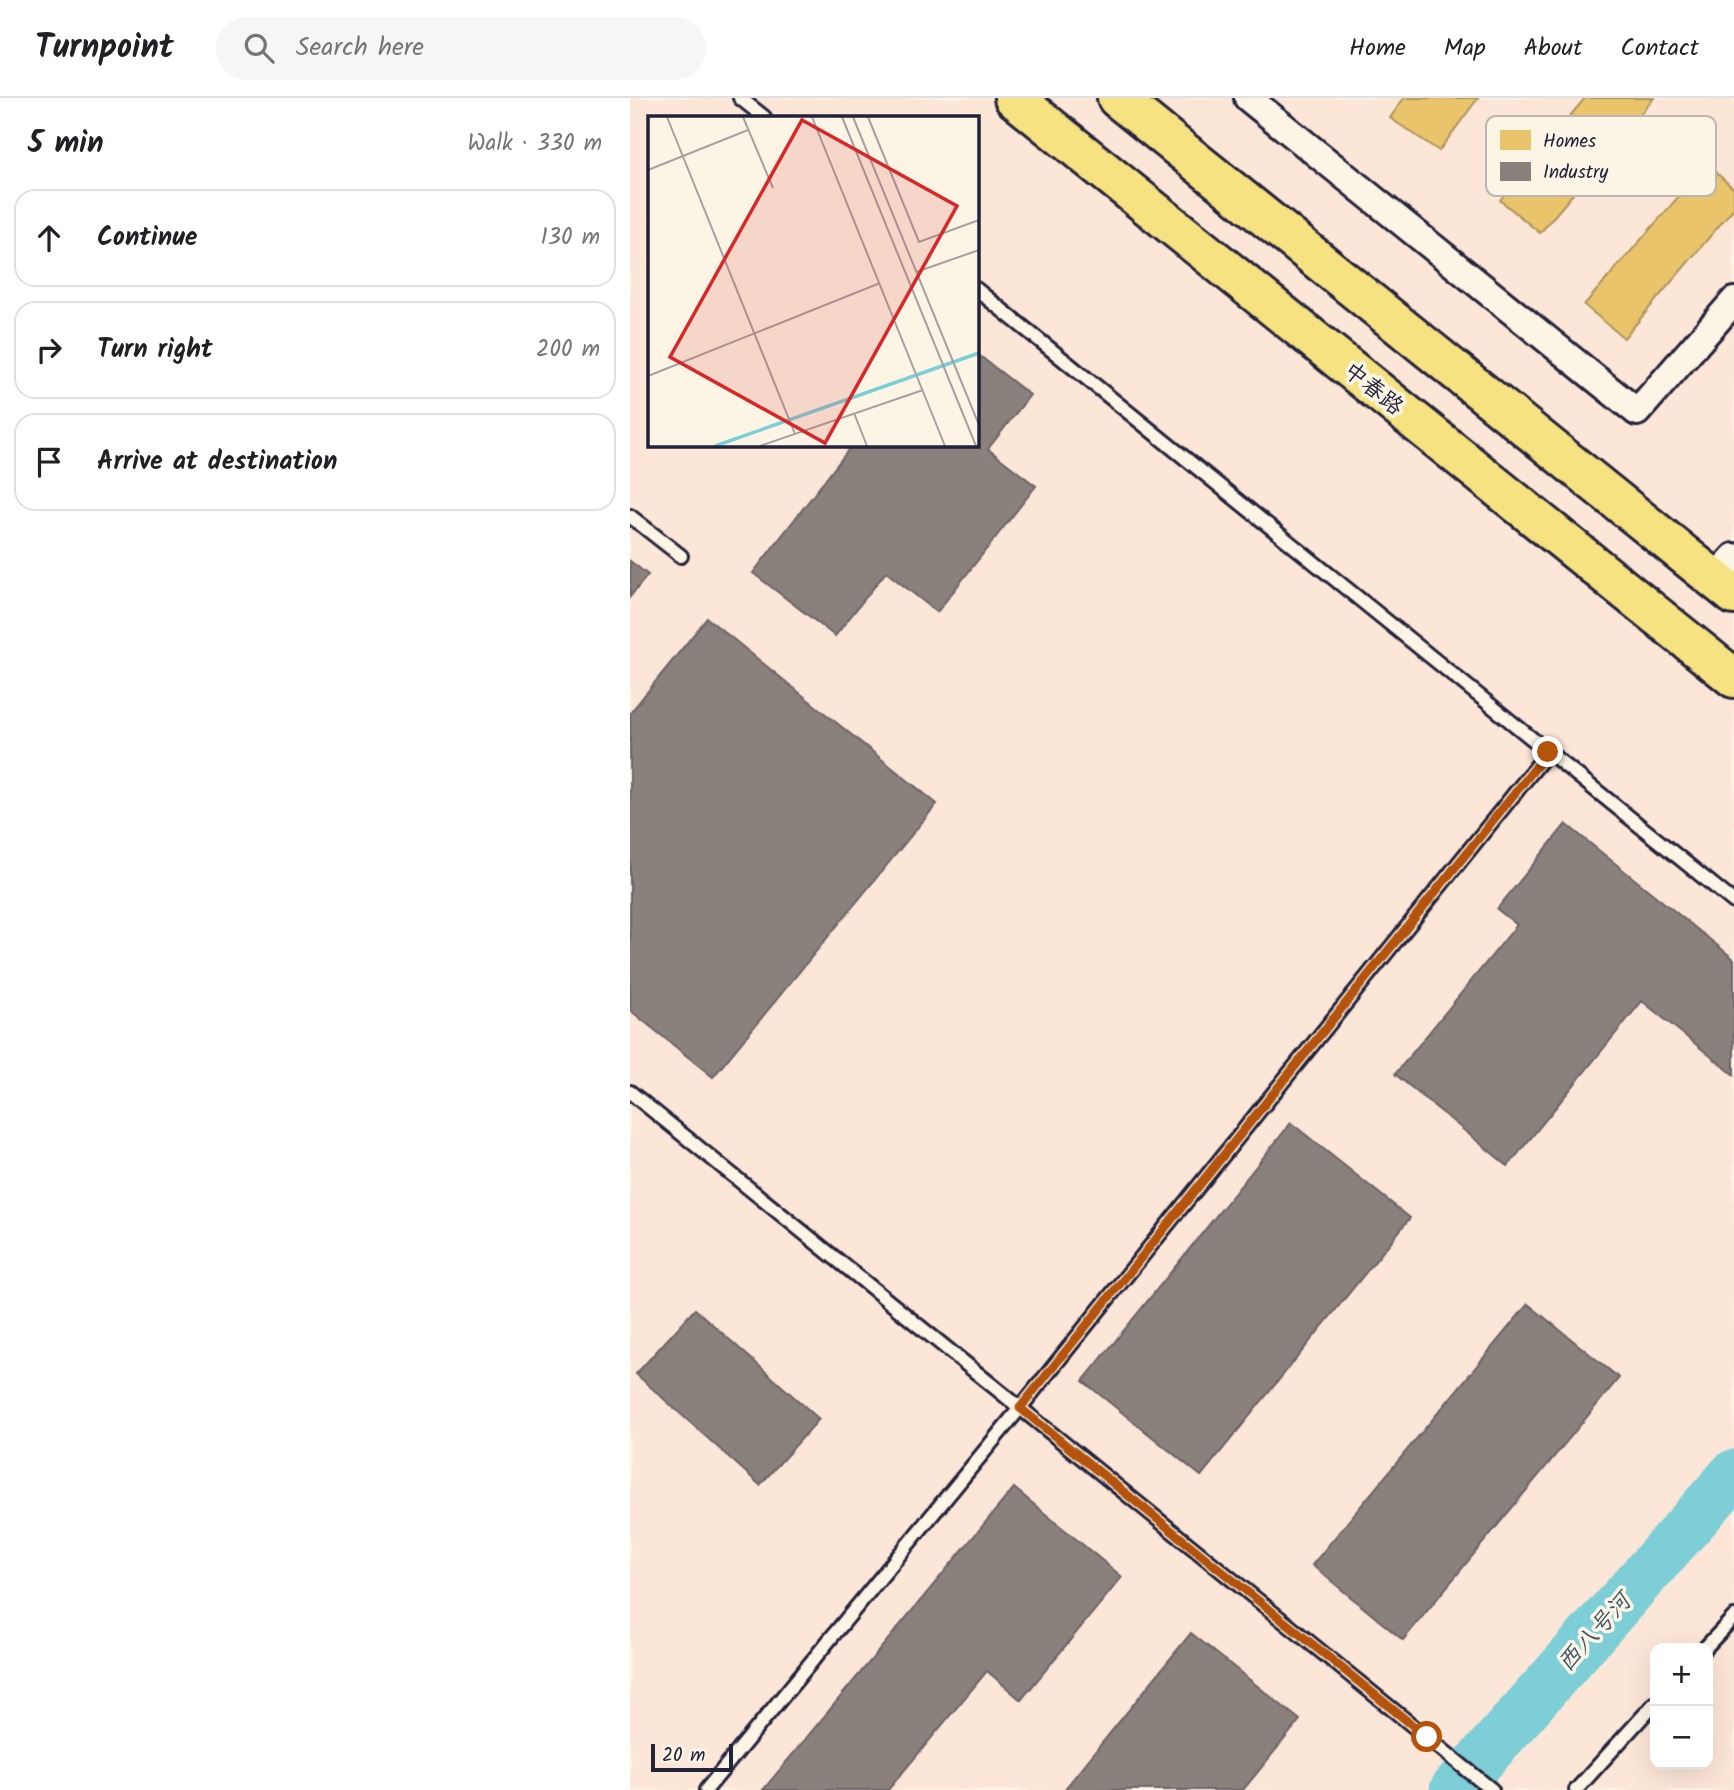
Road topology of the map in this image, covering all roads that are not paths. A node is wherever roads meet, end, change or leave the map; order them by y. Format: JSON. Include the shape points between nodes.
{"nodes":[{"id":1,"x":740,"y":98,"type":"edge"},
{"id":2,"x":1014,"y":98,"type":"edge"},
{"id":3,"x":1117,"y":98,"type":"edge"},
{"id":4,"x":1248,"y":98,"type":"edge"},
{"id":5,"x":763,"y":116,"type":"edge"},
{"id":6,"x":978,"y":291,"type":"edge"},
{"id":7,"x":1734,"y":301,"type":"edge"},
{"id":8,"x":630,"y":516,"type":"edge"},
{"id":9,"x":681,"y":556,"type":"dead end"},
{"id":10,"x":1727,"y":577,"type":"edge"},
{"id":11,"x":1734,"y":678,"type":"edge"},
{"id":12,"x":1548,"y":752,"type":"junction"},
{"id":13,"x":1734,"y":902,"type":"edge"},
{"id":14,"x":630,"y":1092,"type":"edge"},
{"id":15,"x":1020,"y":1408,"type":"junction"},
{"id":16,"x":1734,"y":1617,"type":"edge"},
{"id":17,"x":1710,"y":1643,"type":"edge"},
{"id":18,"x":1652,"y":1706,"type":"edge"},
{"id":19,"x":706,"y":1790,"type":"edge"},
{"id":20,"x":1492,"y":1790,"type":"edge"},
{"id":21,"x":1576,"y":1790,"type":"edge"}],
"edges":[{"from":1,"to":5,"type":"lane"},
{"from":2,"to":11,"type":"main road","name":"中春路"},
{"from":3,"to":10,"type":"main road"},
{"from":4,"to":7,"type":"street","via":[[1637,412]]},
{"from":6,"to":12,"type":"lane"},
{"from":8,"to":9,"type":"lane"},
{"from":12,"to":13,"type":"lane"},
{"from":12,"to":15,"type":"lane"},
{"from":14,"to":15,"type":"lane"},
{"from":15,"to":19,"type":"lane"},
{"from":15,"to":20,"type":"lane"},
{"from":16,"to":17,"type":"lane"},
{"from":18,"to":21,"type":"lane"}]}
